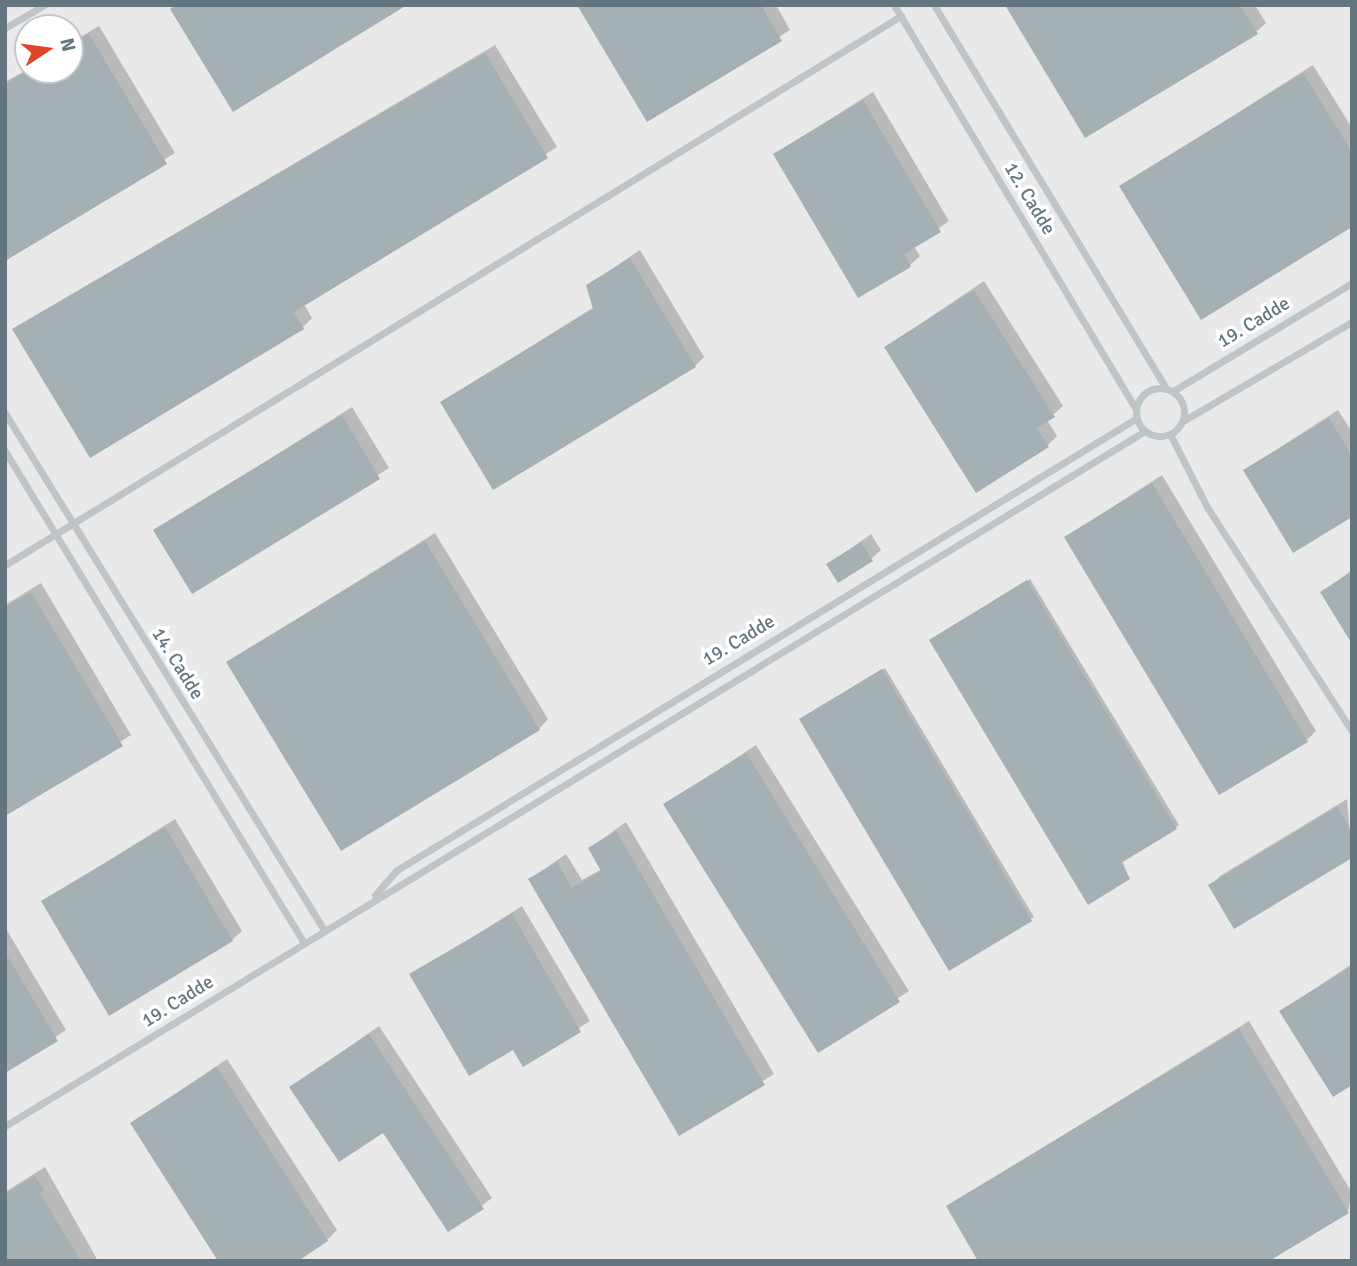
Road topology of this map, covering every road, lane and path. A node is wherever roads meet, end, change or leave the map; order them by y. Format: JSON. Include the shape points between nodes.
{"nodes":[{"id":1,"x":44,"y":5,"type":"edge"},
{"id":2,"x":894,"y":5,"type":"edge"},
{"id":3,"x":934,"y":5,"type":"edge"},
{"id":4,"x":901,"y":16,"type":"junction"},
{"id":5,"x":5,"y":28,"type":"edge"},
{"id":6,"x":1352,"y":283,"type":"edge"},
{"id":7,"x":1352,"y":321,"type":"edge"},
{"id":8,"x":1170,"y":390,"type":"junction"},
{"id":9,"x":5,"y":413,"type":"edge"},
{"id":10,"x":1136,"y":414,"type":"junction"},
{"id":11,"x":1183,"y":421,"type":"junction"},
{"id":12,"x":1145,"y":431,"type":"junction"},
{"id":13,"x":1170,"y":434,"type":"junction"},
{"id":14,"x":5,"y":451,"type":"edge"},
{"id":15,"x":71,"y":525,"type":"junction"},
{"id":16,"x":55,"y":535,"type":"junction"},
{"id":17,"x":5,"y":565,"type":"edge"},
{"id":18,"x":1352,"y":731,"type":"edge"},
{"id":19,"x":367,"y":903,"type":"junction"},
{"id":20,"x":324,"y":930,"type":"junction"},
{"id":21,"x":304,"y":943,"type":"junction"},
{"id":22,"x":5,"y":1126,"type":"edge"}],
"edges":[{"from":1,"to":5,"type":"lane"},
{"from":2,"to":4,"type":"lane","name":"12. Cadde"},
{"from":3,"to":8,"type":"lane","name":"12. Cadde"},
{"from":4,"to":10,"type":"lane","name":"12. Cadde"},
{"from":4,"to":15,"type":"lane"},
{"from":6,"to":8,"type":"lane","name":"19. Cadde"},
{"from":7,"to":11,"type":"lane"},
{"from":8,"to":10,"type":"lane","via":[[1146,392]]},
{"from":8,"to":11,"type":"lane","via":[[1182,401]]},
{"from":9,"to":15,"type":"lane","name":"14. Cadde"},
{"from":10,"to":12,"type":"lane"},
{"from":10,"to":19,"type":"lane","name":"19. Cadde","via":[[397,870]]},
{"from":11,"to":13,"type":"lane"},
{"from":12,"to":13,"type":"lane"},
{"from":12,"to":19,"type":"lane","name":"19. Cadde"},
{"from":13,"to":18,"type":"lane","via":[[1207,507]]},
{"from":14,"to":16,"type":"lane"},
{"from":15,"to":16,"type":"lane"},
{"from":15,"to":20,"type":"lane","name":"14. Cadde"},
{"from":16,"to":17,"type":"lane"},
{"from":16,"to":21,"type":"lane"},
{"from":19,"to":20,"type":"lane","name":"19. Cadde"},
{"from":20,"to":21,"type":"lane","name":"19. Cadde"},
{"from":21,"to":22,"type":"lane","name":"19. Cadde"}]}
